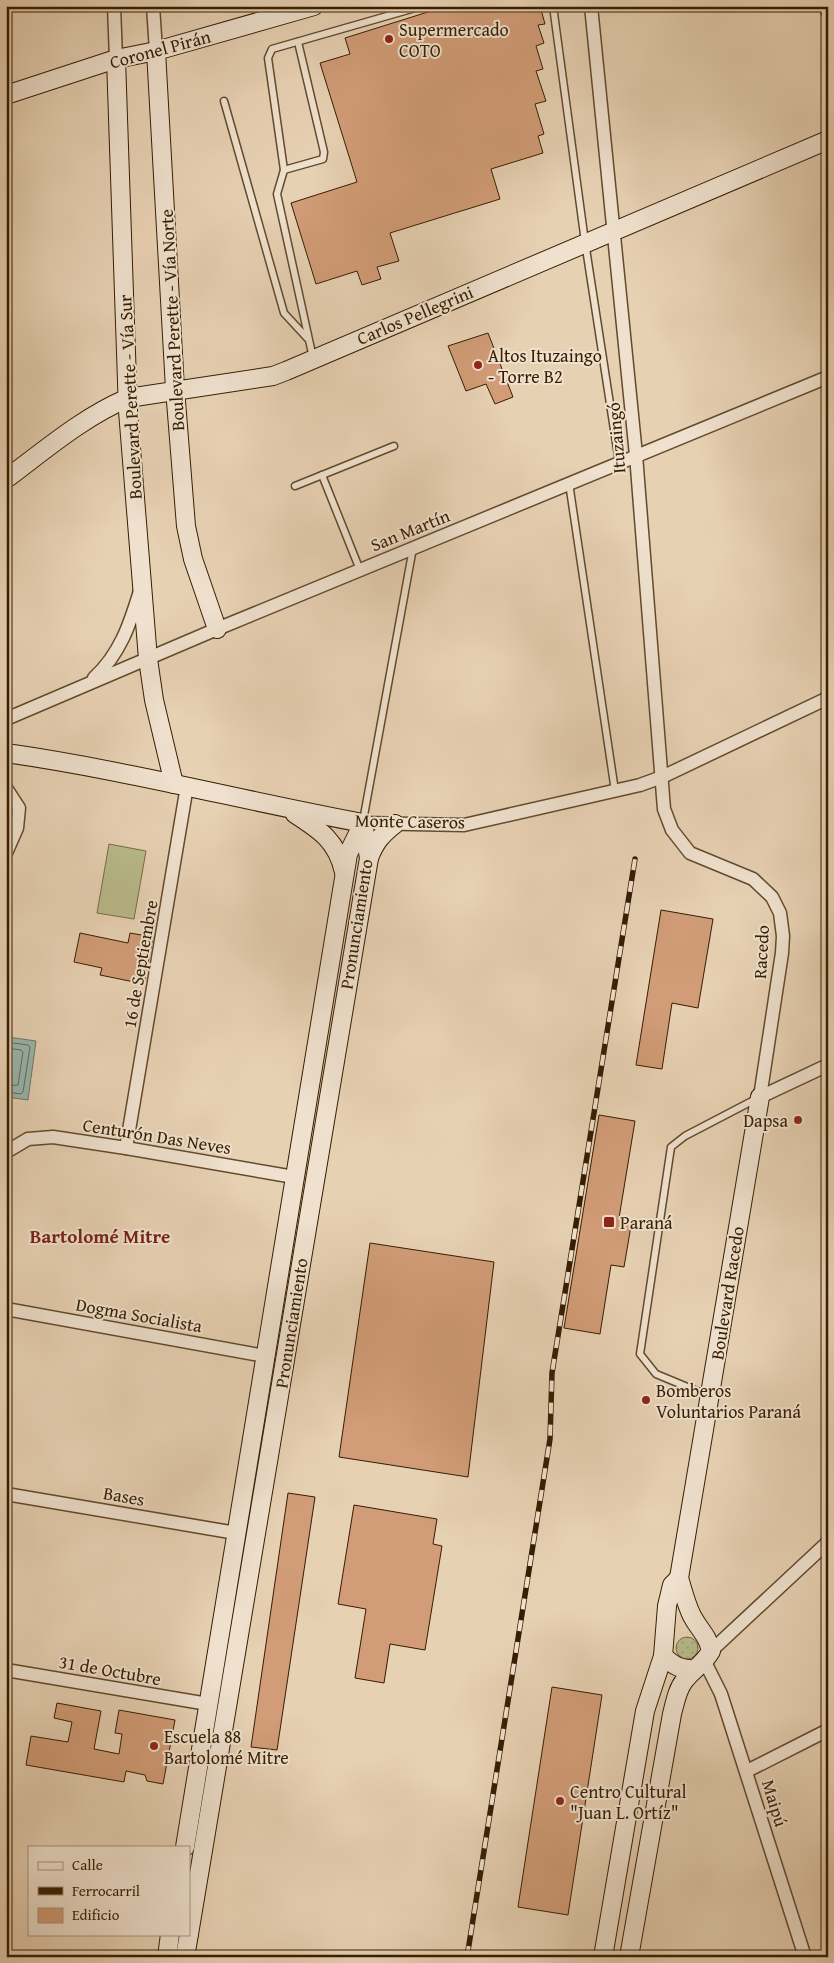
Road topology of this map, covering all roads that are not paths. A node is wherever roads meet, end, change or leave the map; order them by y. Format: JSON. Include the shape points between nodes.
{"nodes":[{"id":1,"x":114,"y":6,"type":"edge"},
{"id":2,"x":153,"y":6,"type":"edge"},
{"id":3,"x":314,"y":6,"type":"edge"},
{"id":4,"x":422,"y":6,"type":"edge"},
{"id":5,"x":553,"y":6,"type":"edge"},
{"id":6,"x":591,"y":6,"type":"edge"},
{"id":7,"x":826,"y":6,"type":"edge"},
{"id":8,"x":828,"y":13,"type":"edge"},
{"id":9,"x":298,"y":42,"type":"junction"},
{"id":10,"x":156,"y":51,"type":"junction"},
{"id":11,"x":116,"y":59,"type":"junction"},
{"id":12,"x":6,"y":95,"type":"edge"},
{"id":13,"x":224,"y":102,"type":"dead end"},
{"id":14,"x":828,"y":140,"type":"edge"},
{"id":15,"x":284,"y":170,"type":"junction"},
{"id":16,"x":615,"y":230,"type":"junction"},
{"id":17,"x":585,"y":242,"type":"junction"},
{"id":18,"x":309,"y":340,"type":"junction"},
{"id":19,"x":314,"y":359,"type":"junction"},
{"id":20,"x":828,"y":377,"type":"edge"},
{"id":21,"x":175,"y":389,"type":"junction"},
{"id":22,"x":128,"y":398,"type":"junction"},
{"id":23,"x":394,"y":446,"type":"dead end"},
{"id":24,"x":636,"y":455,"type":"junction"},
{"id":25,"x":619,"y":462,"type":"junction"},
{"id":26,"x":322,"y":475,"type":"junction"},
{"id":27,"x":6,"y":479,"type":"edge"},
{"id":28,"x":569,"y":483,"type":"junction"},
{"id":29,"x":295,"y":486,"type":"dead end"},
{"id":30,"x":414,"y":548,"type":"junction"},
{"id":31,"x":360,"y":570,"type":"junction"},
{"id":32,"x":142,"y":584,"type":"junction"},
{"id":33,"x":217,"y":629,"type":"junction"},
{"id":34,"x":148,"y":659,"type":"junction"},
{"id":35,"x":87,"y":685,"type":"junction"},
{"id":36,"x":828,"y":698,"type":"edge"},
{"id":37,"x":6,"y":719,"type":"edge"},
{"id":38,"x":6,"y":753,"type":"edge"},
{"id":39,"x":662,"y":777,"type":"junction"},
{"id":40,"x":181,"y":785,"type":"junction"},
{"id":41,"x":6,"y":788,"type":"edge"},
{"id":42,"x":615,"y":791,"type":"junction"},
{"id":43,"x":286,"y":808,"type":"junction"},
{"id":44,"x":363,"y":823,"type":"junction"},
{"id":45,"x":396,"y":824,"type":"junction"},
{"id":46,"x":6,"y":852,"type":"edge"},
{"id":47,"x":369,"y":858,"type":"junction"},
{"id":48,"x":344,"y":874,"type":"junction"},
{"id":49,"x":828,"y":1065,"type":"edge"},
{"id":50,"x":760,"y":1097,"type":"junction"},
{"id":51,"x":126,"y":1148,"type":"junction"},
{"id":52,"x":10,"y":1149,"type":"edge"},
{"id":53,"x":294,"y":1177,"type":"junction"},
{"id":54,"x":6,"y":1309,"type":"edge"},
{"id":55,"x":265,"y":1356,"type":"junction"},
{"id":56,"x":710,"y":1396,"type":"junction"},
{"id":57,"x":6,"y":1494,"type":"edge"},
{"id":58,"x":236,"y":1533,"type":"junction"},
{"id":59,"x":828,"y":1542,"type":"edge"},
{"id":60,"x":679,"y":1578,"type":"junction"},
{"id":61,"x":701,"y":1629,"type":"junction"},
{"id":62,"x":666,"y":1634,"type":"junction"},
{"id":63,"x":663,"y":1656,"type":"junction"},
{"id":64,"x":703,"y":1661,"type":"junction"},
{"id":65,"x":6,"y":1670,"type":"edge"},
{"id":66,"x":208,"y":1704,"type":"junction"},
{"id":67,"x":828,"y":1730,"type":"edge"},
{"id":68,"x":746,"y":1771,"type":"junction"},
{"id":69,"x":185,"y":1846,"type":"edge"},
{"id":70,"x":190,"y":1928,"type":"edge"},
{"id":71,"x":170,"y":1936,"type":"edge"},
{"id":72,"x":189,"y":1936,"type":"edge"},
{"id":73,"x":166,"y":1957,"type":"edge"},
{"id":74,"x":185,"y":1957,"type":"edge"},
{"id":75,"x":603,"y":1957,"type":"edge"},
{"id":76,"x":628,"y":1957,"type":"edge"},
{"id":77,"x":805,"y":1957,"type":"edge"}],
"edges":[{"from":1,"to":11,"type":"street","name":"Boulevard Perette - Vía Sur"},
{"from":2,"to":10,"type":"street","name":"Boulevard Perette - Vía Norte"},
{"from":3,"to":10,"type":"street","name":"Coronel Pirán"},
{"from":4,"to":9,"type":"lane"},
{"from":5,"to":17,"type":"lane"},
{"from":6,"to":16,"type":"street","name":"Ituzaingó"},
{"from":7,"to":8,"type":"street"},
{"from":9,"to":15,"type":"lane","via":[[272,49],[268,58]]},
{"from":9,"to":15,"type":"lane","via":[[324,152],[323,159]]},
{"from":10,"to":11,"type":"street","name":"Coronel Pirán"},
{"from":10,"to":21,"type":"street","name":"Boulevard Perette - Vía Norte"},
{"from":11,"to":12,"type":"street","name":"Coronel Pirán"},
{"from":11,"to":22,"type":"street","name":"Boulevard Perette - Vía Sur"},
{"from":13,"to":18,"type":"lane","via":[[284,313]]},
{"from":14,"to":16,"type":"street","name":"Carlos Pellegrini"},
{"from":15,"to":18,"type":"lane","via":[[277,194]]},
{"from":16,"to":17,"type":"street","name":"Carlos Pellegrini"},
{"from":16,"to":24,"type":"street","name":"Ituzaingó"},
{"from":17,"to":19,"type":"street","name":"Carlos Pellegrini"},
{"from":17,"to":25,"type":"lane"},
{"from":18,"to":19,"type":"lane"},
{"from":19,"to":21,"type":"street","name":"Carlos Pellegrini","via":[[272,376]]},
{"from":20,"to":24,"type":"street","name":"San Martín"},
{"from":21,"to":22,"type":"street","name":"Carlos Pellegrini"},
{"from":21,"to":33,"type":"street","name":"Boulevard Perette - Vía Norte","via":[[186,526]]},
{"from":22,"to":27,"type":"street","name":"Carlos Pellegrini","via":[[86,421]]},
{"from":22,"to":32,"type":"street","name":"Boulevard Perette - Vía Sur"},
{"from":23,"to":26,"type":"lane"},
{"from":24,"to":25,"type":"street","name":"San Martín"},
{"from":24,"to":39,"type":"street","name":"Ituzaingó"},
{"from":25,"to":28,"type":"street","name":"San Martín"},
{"from":26,"to":29,"type":"lane"},
{"from":26,"to":31,"type":"lane"},
{"from":28,"to":30,"type":"street","name":"San Martín"},
{"from":28,"to":42,"type":"lane"},
{"from":30,"to":31,"type":"street","name":"San Martín"},
{"from":30,"to":44,"type":"lane"},
{"from":31,"to":33,"type":"street","name":"San Martín"},
{"from":32,"to":34,"type":"street","name":"Boulevard Perette - Vía Sur"},
{"from":32,"to":35,"type":"street","via":[[131,623],[121,644],[108,664]]},
{"from":33,"to":34,"type":"street","name":"San Martín"},
{"from":34,"to":35,"type":"street","name":"San Martín"},
{"from":34,"to":40,"type":"street","name":"Boulevard Perette - Vía Sur","via":[[154,700]]},
{"from":35,"to":37,"type":"street","name":"San Martín"},
{"from":36,"to":39,"type":"street","name":"Monte Caseros"},
{"from":38,"to":40,"type":"street","name":"Monte Caseros"},
{"from":39,"to":42,"type":"street","name":"Monte Caseros"},
{"from":39,"to":50,"type":"street","name":"Racedo","via":[[664,809],[672,830],[690,853],[753,879],[772,896],[780,913],[782,953]]},
{"from":40,"to":43,"type":"street","name":"Monte Caseros"},
{"from":40,"to":51,"type":"street","name":"16 de Septiembre"},
{"from":41,"to":46,"type":"street","via":[[20,808],[17,828]]},
{"from":42,"to":45,"type":"street","name":"Monte Caseros","via":[[464,824]]},
{"from":43,"to":44,"type":"street","name":"Monte Caseros"},
{"from":43,"to":48,"type":"street","via":[[315,827],[333,844]]},
{"from":44,"to":45,"type":"street","name":"Monte Caseros"},
{"from":44,"to":47,"type":"street","name":"Pronunciamiento"},
{"from":44,"to":48,"type":"street","name":"Pronunciamiento","via":[[348,854]]},
{"from":45,"to":47,"type":"street","via":[[374,844]]},
{"from":47,"to":70,"type":"street","name":"Pronunciamiento"},
{"from":48,"to":53,"type":"street","name":"Pronunciamiento"},
{"from":49,"to":50,"type":"street"},
{"from":50,"to":56,"type":"street","name":"Boulevard Racedo"},
{"from":50,"to":56,"type":"lane","via":[[685,1136],[671,1147],[640,1354],[656,1374]]},
{"from":51,"to":52,"type":"street","name":"Centurón Das Neves","via":[[53,1137],[28,1139]]},
{"from":51,"to":53,"type":"street","name":"Centurón Das Neves"},
{"from":53,"to":55,"type":"street","name":"Pronunciamiento"},
{"from":54,"to":55,"type":"street","name":"Dogma Socialista"},
{"from":55,"to":58,"type":"street","name":"Pronunciamiento"},
{"from":56,"to":60,"type":"street","name":"Boulevard Racedo"},
{"from":57,"to":58,"type":"street","name":"Bases"},
{"from":58,"to":66,"type":"street","name":"Pronunciamiento"},
{"from":59,"to":64,"type":"street"},
{"from":60,"to":61,"type":"street","name":"Boulevard Racedo","via":[[688,1608]]},
{"from":60,"to":62,"type":"street","name":"Boulevard Racedo","via":[[672,1585],[667,1606]]},
{"from":61,"to":62,"type":"street","via":[[683,1624]]},
{"from":61,"to":64,"type":"street","name":"Boulevard Racedo","via":[[708,1638]]},
{"from":62,"to":63,"type":"street","name":"Boulevard Racedo"},
{"from":63,"to":64,"type":"street","via":[[683,1670]]},
{"from":63,"to":75,"type":"street","name":"Boulevard Racedo","via":[[645,1711]]},
{"from":64,"to":68,"type":"street","name":"Maipú","via":[[721,1694]]},
{"from":64,"to":76,"type":"street","via":[[678,1691],[672,1714]]},
{"from":65,"to":66,"type":"street","name":"31 de Octubre"},
{"from":66,"to":69,"type":"street","name":"Pronunciamiento"},
{"from":67,"to":68,"type":"street"},
{"from":68,"to":77,"type":"street","name":"Maipú"},
{"from":71,"to":73,"type":"street"},
{"from":72,"to":74,"type":"street","name":"Pronunciamiento"}]}
